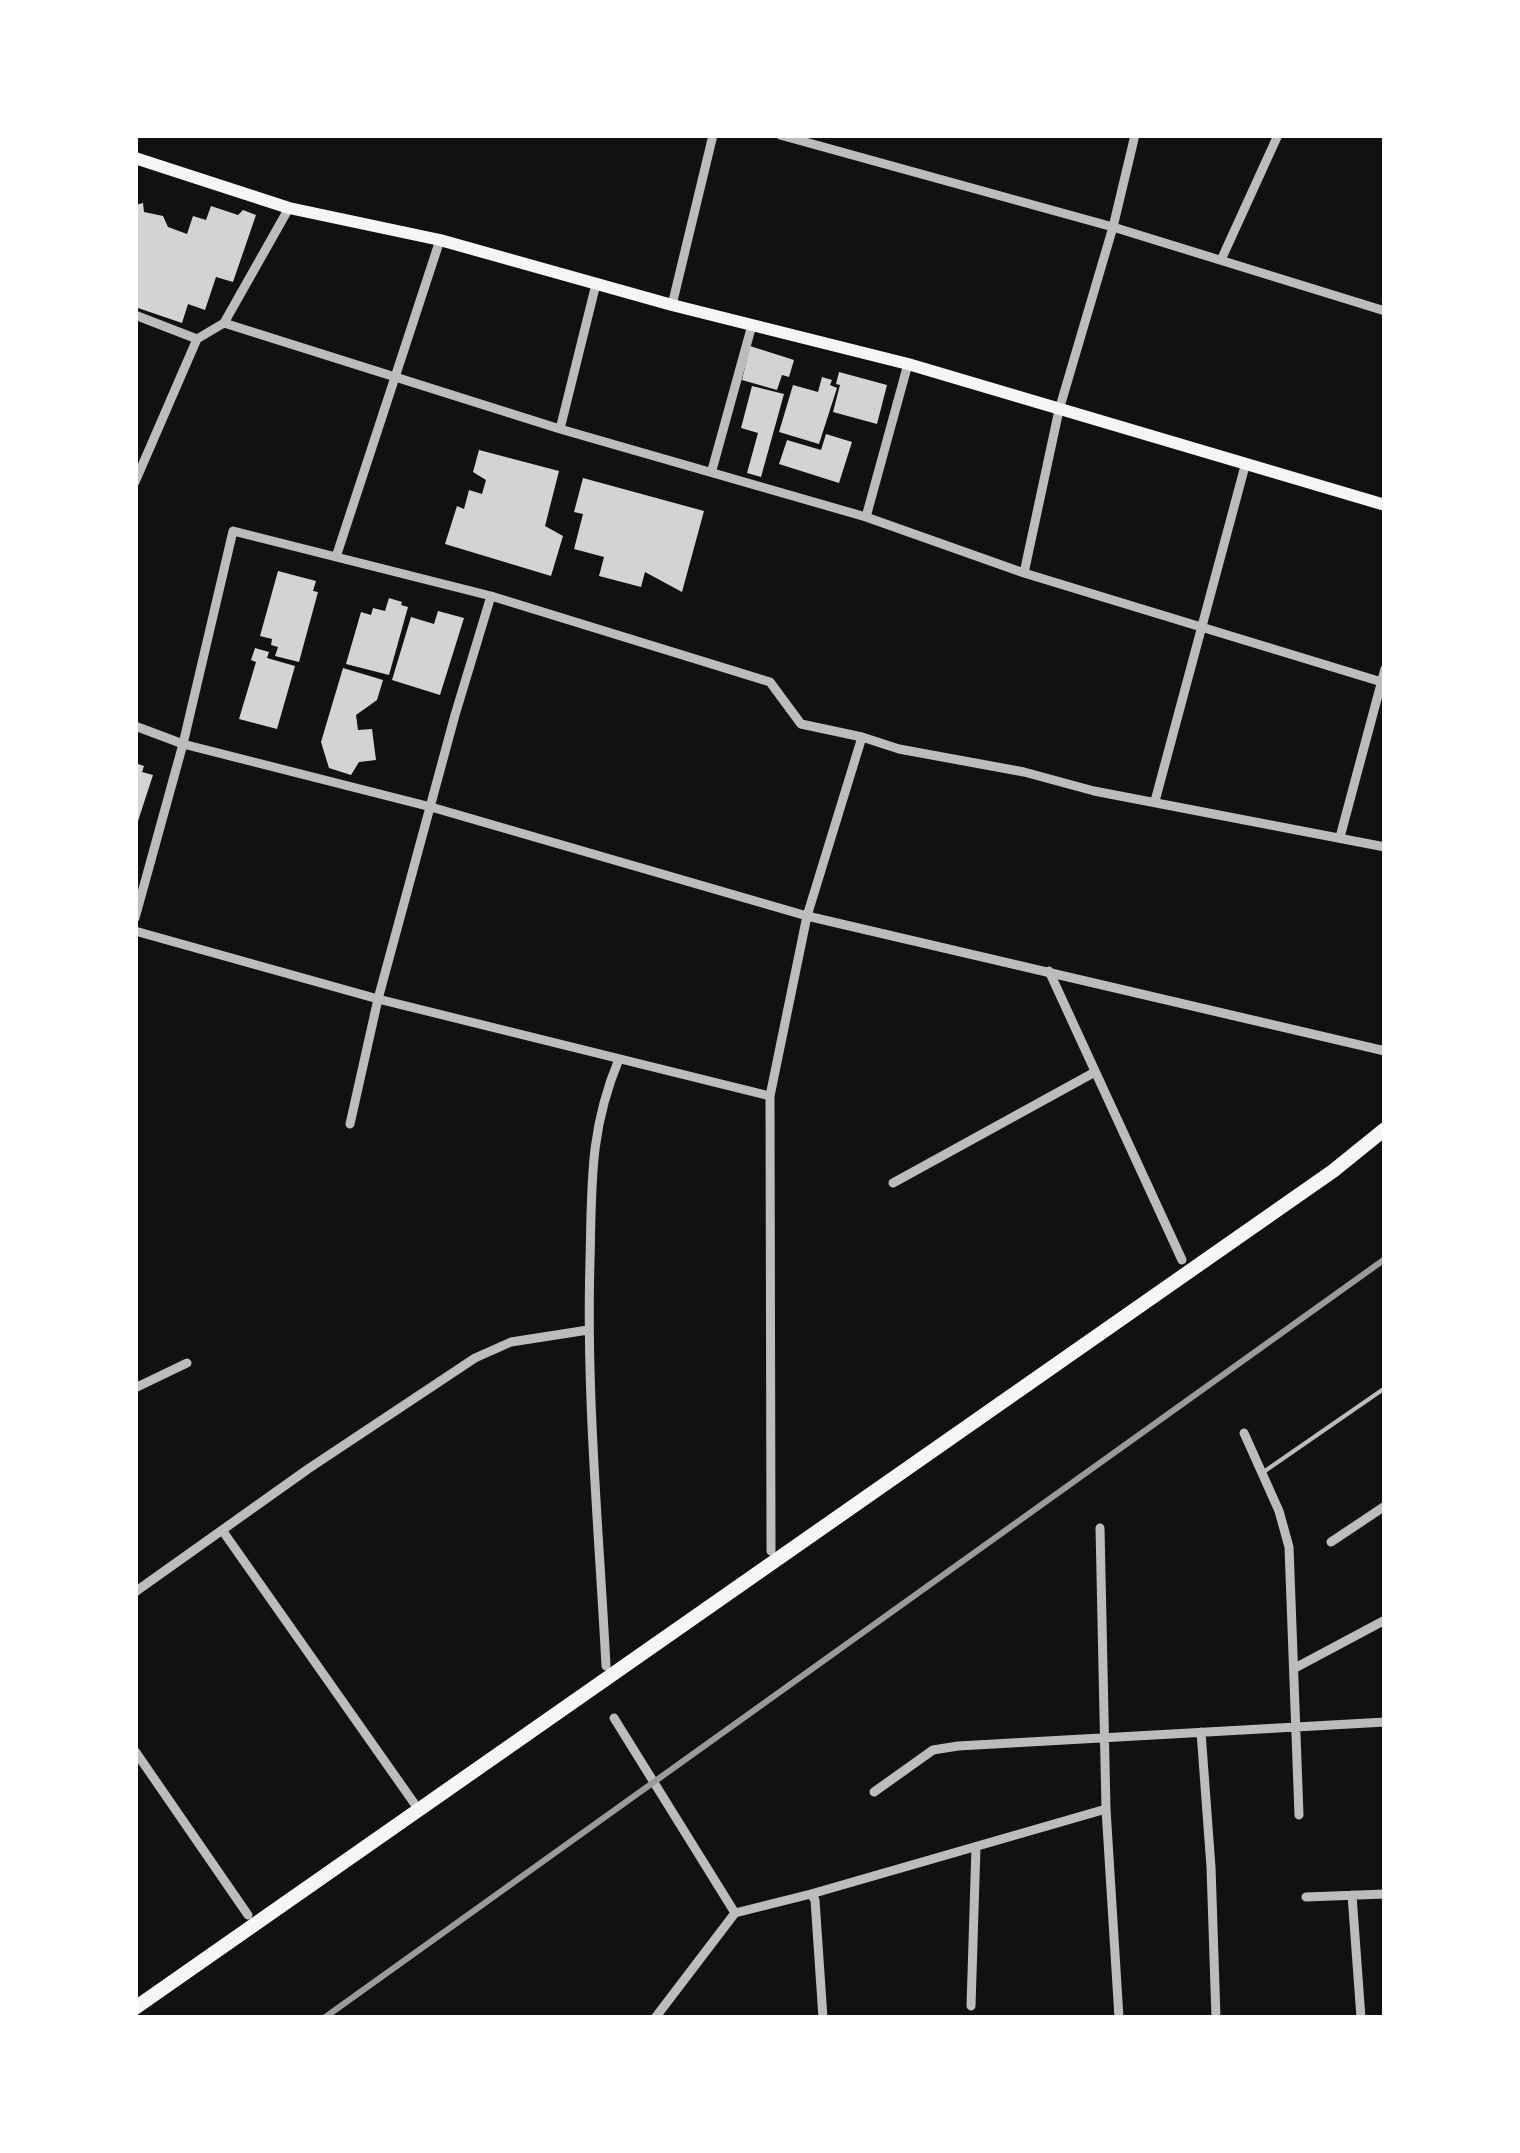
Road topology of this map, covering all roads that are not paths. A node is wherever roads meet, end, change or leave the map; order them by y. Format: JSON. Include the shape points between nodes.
{"nodes":[{"id":1,"x":713,"y":135,"type":"edge"},
{"id":2,"x":780,"y":135,"type":"edge"},
{"id":3,"x":1135,"y":135,"type":"edge"},
{"id":4,"x":1278,"y":135,"type":"edge"},
{"id":5,"x":135,"y":158,"type":"edge"},
{"id":6,"x":288,"y":208,"type":"junction"},
{"id":7,"x":1113,"y":227,"type":"junction"},
{"id":8,"x":440,"y":240,"type":"junction"},
{"id":9,"x":1221,"y":260,"type":"junction"},
{"id":10,"x":596,"y":284,"type":"junction"},
{"id":11,"x":672,"y":305,"type":"junction"},
{"id":12,"x":1385,"y":310,"type":"edge"},
{"id":13,"x":135,"y":315,"type":"edge"},
{"id":14,"x":224,"y":323,"type":"junction"},
{"id":15,"x":752,"y":325,"type":"junction"},
{"id":16,"x":196,"y":339,"type":"junction"},
{"id":17,"x":908,"y":364,"type":"junction"},
{"id":18,"x":394,"y":378,"type":"junction"},
{"id":19,"x":1059,"y":410,"type":"junction"},
{"id":20,"x":560,"y":429,"type":"junction"},
{"id":21,"x":1245,"y":466,"type":"junction"},
{"id":22,"x":712,"y":470,"type":"junction"},
{"id":23,"x":135,"y":482,"type":"edge"},
{"id":24,"x":1385,"y":505,"type":"edge"},
{"id":25,"x":866,"y":516,"type":"junction"},
{"id":26,"x":336,"y":557,"type":"junction"},
{"id":27,"x":1024,"y":573,"type":"junction"},
{"id":28,"x":491,"y":596,"type":"junction"},
{"id":29,"x":1202,"y":628,"type":"junction"},
{"id":30,"x":1385,"y":669,"type":"edge"},
{"id":31,"x":1383,"y":683,"type":"edge"},
{"id":32,"x":135,"y":726,"type":"edge"},
{"id":33,"x":862,"y":736,"type":"junction"},
{"id":34,"x":183,"y":744,"type":"junction"},
{"id":35,"x":1155,"y":801,"type":"junction"},
{"id":36,"x":430,"y":807,"type":"junction"},
{"id":37,"x":1340,"y":837,"type":"junction"},
{"id":38,"x":1385,"y":847,"type":"edge"},
{"id":39,"x":807,"y":916,"type":"junction"},
{"id":40,"x":135,"y":918,"type":"edge"},
{"id":41,"x":135,"y":932,"type":"edge"},
{"id":42,"x":1049,"y":970,"type":"junction"},
{"id":43,"x":378,"y":1000,"type":"junction"},
{"id":44,"x":1385,"y":1050,"type":"edge"},
{"id":45,"x":620,"y":1059,"type":"junction"},
{"id":46,"x":1095,"y":1072,"type":"junction"},
{"id":47,"x":770,"y":1096,"type":"junction"},
{"id":48,"x":350,"y":1124,"type":"dead end"},
{"id":49,"x":1385,"y":1129,"type":"edge"},
{"id":50,"x":893,"y":1183,"type":"dead end"},
{"id":51,"x":1182,"y":1260,"type":"dead end"},
{"id":52,"x":588,"y":1330,"type":"junction"},
{"id":53,"x":188,"y":1363,"type":"dead end"},
{"id":54,"x":135,"y":1388,"type":"edge"},
{"id":55,"x":1385,"y":1388,"type":"edge"},
{"id":56,"x":1244,"y":1433,"type":"dead end"},
{"id":57,"x":1262,"y":1473,"type":"junction"},
{"id":58,"x":1385,"y":1506,"type":"edge"},
{"id":59,"x":1100,"y":1528,"type":"dead end"},
{"id":60,"x":222,"y":1530,"type":"junction"},
{"id":61,"x":1331,"y":1542,"type":"dead end"},
{"id":62,"x":771,"y":1552,"type":"dead end"},
{"id":63,"x":135,"y":1592,"type":"edge"},
{"id":64,"x":1385,"y":1620,"type":"edge"},
{"id":65,"x":606,"y":1666,"type":"dead end"},
{"id":66,"x":1295,"y":1668,"type":"junction"},
{"id":67,"x":614,"y":1718,"type":"dead end"},
{"id":68,"x":1385,"y":1722,"type":"edge"},
{"id":69,"x":1298,"y":1726,"type":"junction"},
{"id":70,"x":1201,"y":1732,"type":"junction"},
{"id":71,"x":1104,"y":1738,"type":"junction"},
{"id":72,"x":135,"y":1751,"type":"edge"},
{"id":73,"x":874,"y":1792,"type":"dead end"},
{"id":74,"x":414,"y":1802,"type":"dead end"},
{"id":75,"x":1106,"y":1808,"type":"junction"},
{"id":76,"x":1299,"y":1815,"type":"dead end"},
{"id":77,"x":976,"y":1847,"type":"junction"},
{"id":78,"x":811,"y":1894,"type":"junction"},
{"id":79,"x":1385,"y":1894,"type":"edge"},
{"id":80,"x":1352,"y":1895,"type":"junction"},
{"id":81,"x":1306,"y":1897,"type":"dead end"},
{"id":82,"x":735,"y":1913,"type":"junction"},
{"id":83,"x":248,"y":1915,"type":"dead end"},
{"id":84,"x":971,"y":2006,"type":"dead end"},
{"id":85,"x":135,"y":2008,"type":"edge"},
{"id":86,"x":655,"y":2018,"type":"edge"},
{"id":87,"x":823,"y":2018,"type":"edge"},
{"id":88,"x":1119,"y":2018,"type":"edge"},
{"id":89,"x":1216,"y":2018,"type":"edge"},
{"id":90,"x":1361,"y":2018,"type":"edge"}],
"edges":[{"from":1,"to":11,"type":"street"},
{"from":2,"to":7,"type":"street"},
{"from":3,"to":7,"type":"street"},
{"from":4,"to":9,"type":"street"},
{"from":5,"to":6,"type":"main road"},
{"from":6,"to":8,"type":"main road"},
{"from":6,"to":14,"type":"street"},
{"from":7,"to":9,"type":"street"},
{"from":7,"to":19,"type":"street"},
{"from":8,"to":10,"type":"main road"},
{"from":8,"to":18,"type":"street"},
{"from":9,"to":12,"type":"street"},
{"from":10,"to":11,"type":"main road"},
{"from":10,"to":20,"type":"street"},
{"from":11,"to":15,"type":"main road"},
{"from":13,"to":16,"type":"street"},
{"from":14,"to":16,"type":"street"},
{"from":14,"to":18,"type":"street"},
{"from":15,"to":17,"type":"main road"},
{"from":15,"to":22,"type":"street"},
{"from":16,"to":23,"type":"street"},
{"from":17,"to":19,"type":"main road"},
{"from":17,"to":25,"type":"street"},
{"from":18,"to":20,"type":"street"},
{"from":18,"to":26,"type":"street"},
{"from":19,"to":21,"type":"main road"},
{"from":19,"to":27,"type":"street"},
{"from":20,"to":22,"type":"street"},
{"from":21,"to":24,"type":"main road"},
{"from":21,"to":29,"type":"street"},
{"from":22,"to":25,"type":"street"},
{"from":25,"to":27,"type":"street"},
{"from":26,"to":28,"type":"street"},
{"from":26,"to":34,"type":"street","via":[[233,531]]},
{"from":27,"to":29,"type":"street"},
{"from":28,"to":33,"type":"street","via":[[770,682],[801,724]]},
{"from":28,"to":36,"type":"street"},
{"from":29,"to":31,"type":"street"},
{"from":29,"to":35,"type":"street"},
{"from":30,"to":31,"type":"street"},
{"from":31,"to":37,"type":"street"},
{"from":32,"to":34,"type":"street"},
{"from":33,"to":35,"type":"street"},
{"from":33,"to":39,"type":"street"},
{"from":34,"to":36,"type":"street"},
{"from":34,"to":40,"type":"street"},
{"from":35,"to":37,"type":"street"},
{"from":36,"to":39,"type":"street"},
{"from":36,"to":43,"type":"street"},
{"from":37,"to":38,"type":"street"},
{"from":39,"to":42,"type":"street"},
{"from":39,"to":47,"type":"street"},
{"from":41,"to":43,"type":"street"},
{"from":42,"to":44,"type":"street"},
{"from":42,"to":46,"type":"street"},
{"from":43,"to":45,"type":"street"},
{"from":43,"to":48,"type":"street"},
{"from":45,"to":47,"type":"street"},
{"from":45,"to":52,"type":"street","via":[[602,1100],[592,1156]]},
{"from":46,"to":50,"type":"street"},
{"from":46,"to":51,"type":"street"},
{"from":47,"to":62,"type":"street"},
{"from":49,"to":85,"type":"main road"},
{"from":52,"to":60,"type":"street","via":[[511,1342],[475,1358]]},
{"from":52,"to":65,"type":"street"},
{"from":53,"to":54,"type":"street"},
{"from":55,"to":57,"type":"lane"},
{"from":56,"to":57,"type":"street"},
{"from":57,"to":66,"type":"street","via":[[1289,1547]]},
{"from":58,"to":61,"type":"street"},
{"from":59,"to":71,"type":"street"},
{"from":60,"to":63,"type":"street"},
{"from":60,"to":74,"type":"street"},
{"from":64,"to":66,"type":"street"},
{"from":66,"to":69,"type":"street"},
{"from":67,"to":82,"type":"street"},
{"from":68,"to":69,"type":"street"},
{"from":69,"to":70,"type":"street"},
{"from":69,"to":76,"type":"street"},
{"from":70,"to":71,"type":"street"},
{"from":70,"to":89,"type":"street"},
{"from":71,"to":73,"type":"street","via":[[933,1750]]},
{"from":71,"to":75,"type":"street"},
{"from":72,"to":83,"type":"street"},
{"from":75,"to":77,"type":"street"},
{"from":75,"to":88,"type":"street"},
{"from":77,"to":78,"type":"street"},
{"from":77,"to":84,"type":"street"},
{"from":78,"to":82,"type":"street"},
{"from":78,"to":87,"type":"street"},
{"from":79,"to":80,"type":"street"},
{"from":80,"to":81,"type":"street"},
{"from":80,"to":90,"type":"street"},
{"from":82,"to":86,"type":"street"}]}
